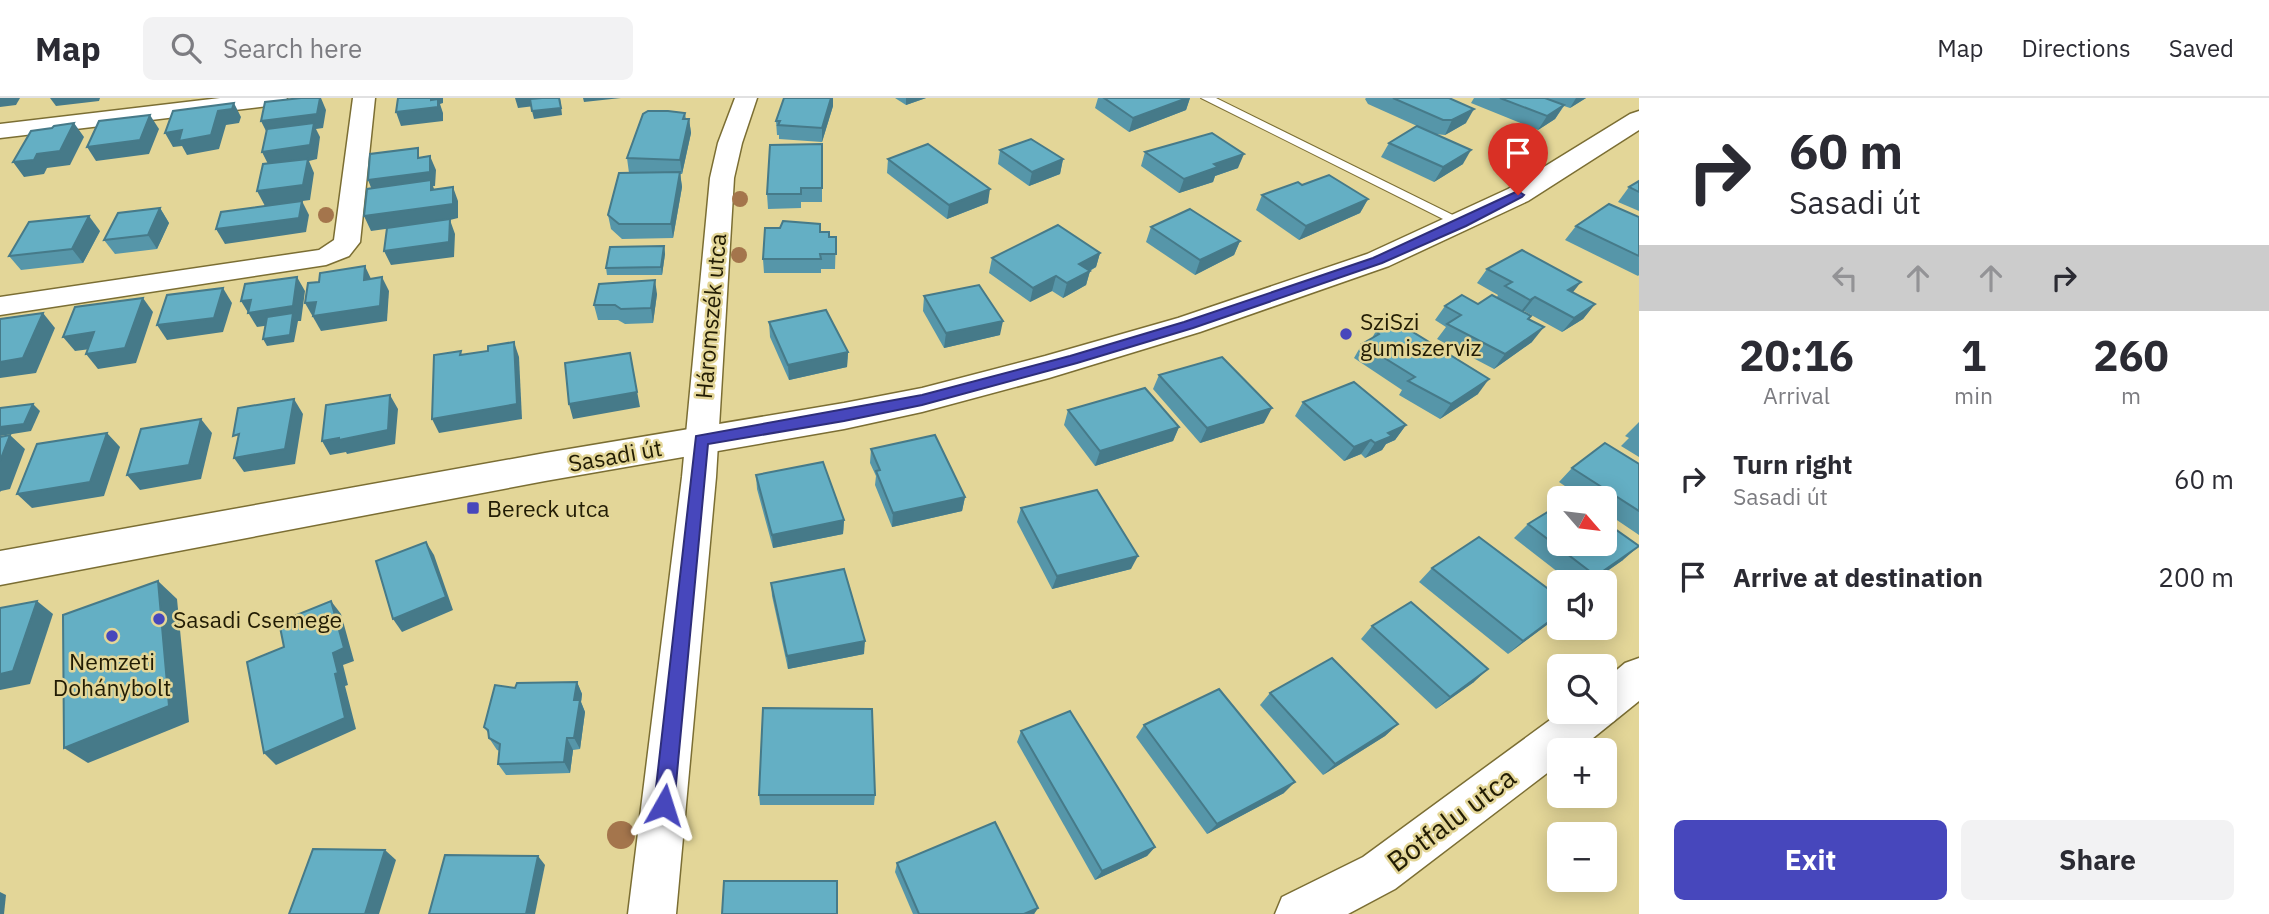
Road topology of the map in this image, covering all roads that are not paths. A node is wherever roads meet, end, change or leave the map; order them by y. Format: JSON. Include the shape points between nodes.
{"nodes":[{"id":1,"x":276,"y":98,"type":"edge"},
{"id":2,"x":364,"y":98,"type":"edge"},
{"id":3,"x":746,"y":98,"type":"edge"},
{"id":4,"x":1207,"y":98,"type":"edge"},
{"id":5,"x":1639,"y":119,"type":"edge"},
{"id":6,"x":0,"y":131,"type":"edge"},
{"id":7,"x":1462,"y":223,"type":"junction"},
{"id":8,"x":0,"y":306,"type":"edge"},
{"id":9,"x":701,"y":440,"type":"junction"},
{"id":10,"x":0,"y":568,"type":"edge"},
{"id":11,"x":1639,"y":676,"type":"edge"},
{"id":12,"x":1617,"y":695,"type":"edge"},
{"id":13,"x":1579,"y":724,"type":"edge"},
{"id":14,"x":652,"y":914,"type":"edge"},
{"id":15,"x":1299,"y":914,"type":"edge"}],
"edges":[{"from":1,"to":6,"type":"street"},
{"from":2,"to":8,"type":"street","via":[[347,242],[340,250],[326,257]]},
{"from":3,"to":9,"type":"street","name":"Háromszék utca","via":[[722,178]]},
{"from":4,"to":7,"type":"lane"},
{"from":5,"to":7,"type":"street","name":"Sasadi út","via":[[1518,195]]},
{"from":7,"to":9,"type":"street","name":"Sasadi út","via":[[1310,285],[1049,367],[896,405]]},
{"from":9,"to":10,"type":"street","name":"Sasadi út"},
{"from":9,"to":14,"type":"street","name":"Háromszék utca"},
{"from":11,"to":12,"type":"street"},
{"from":13,"to":15,"type":"street","name":"Botfalu utca","via":[[1379,873]]}]}
